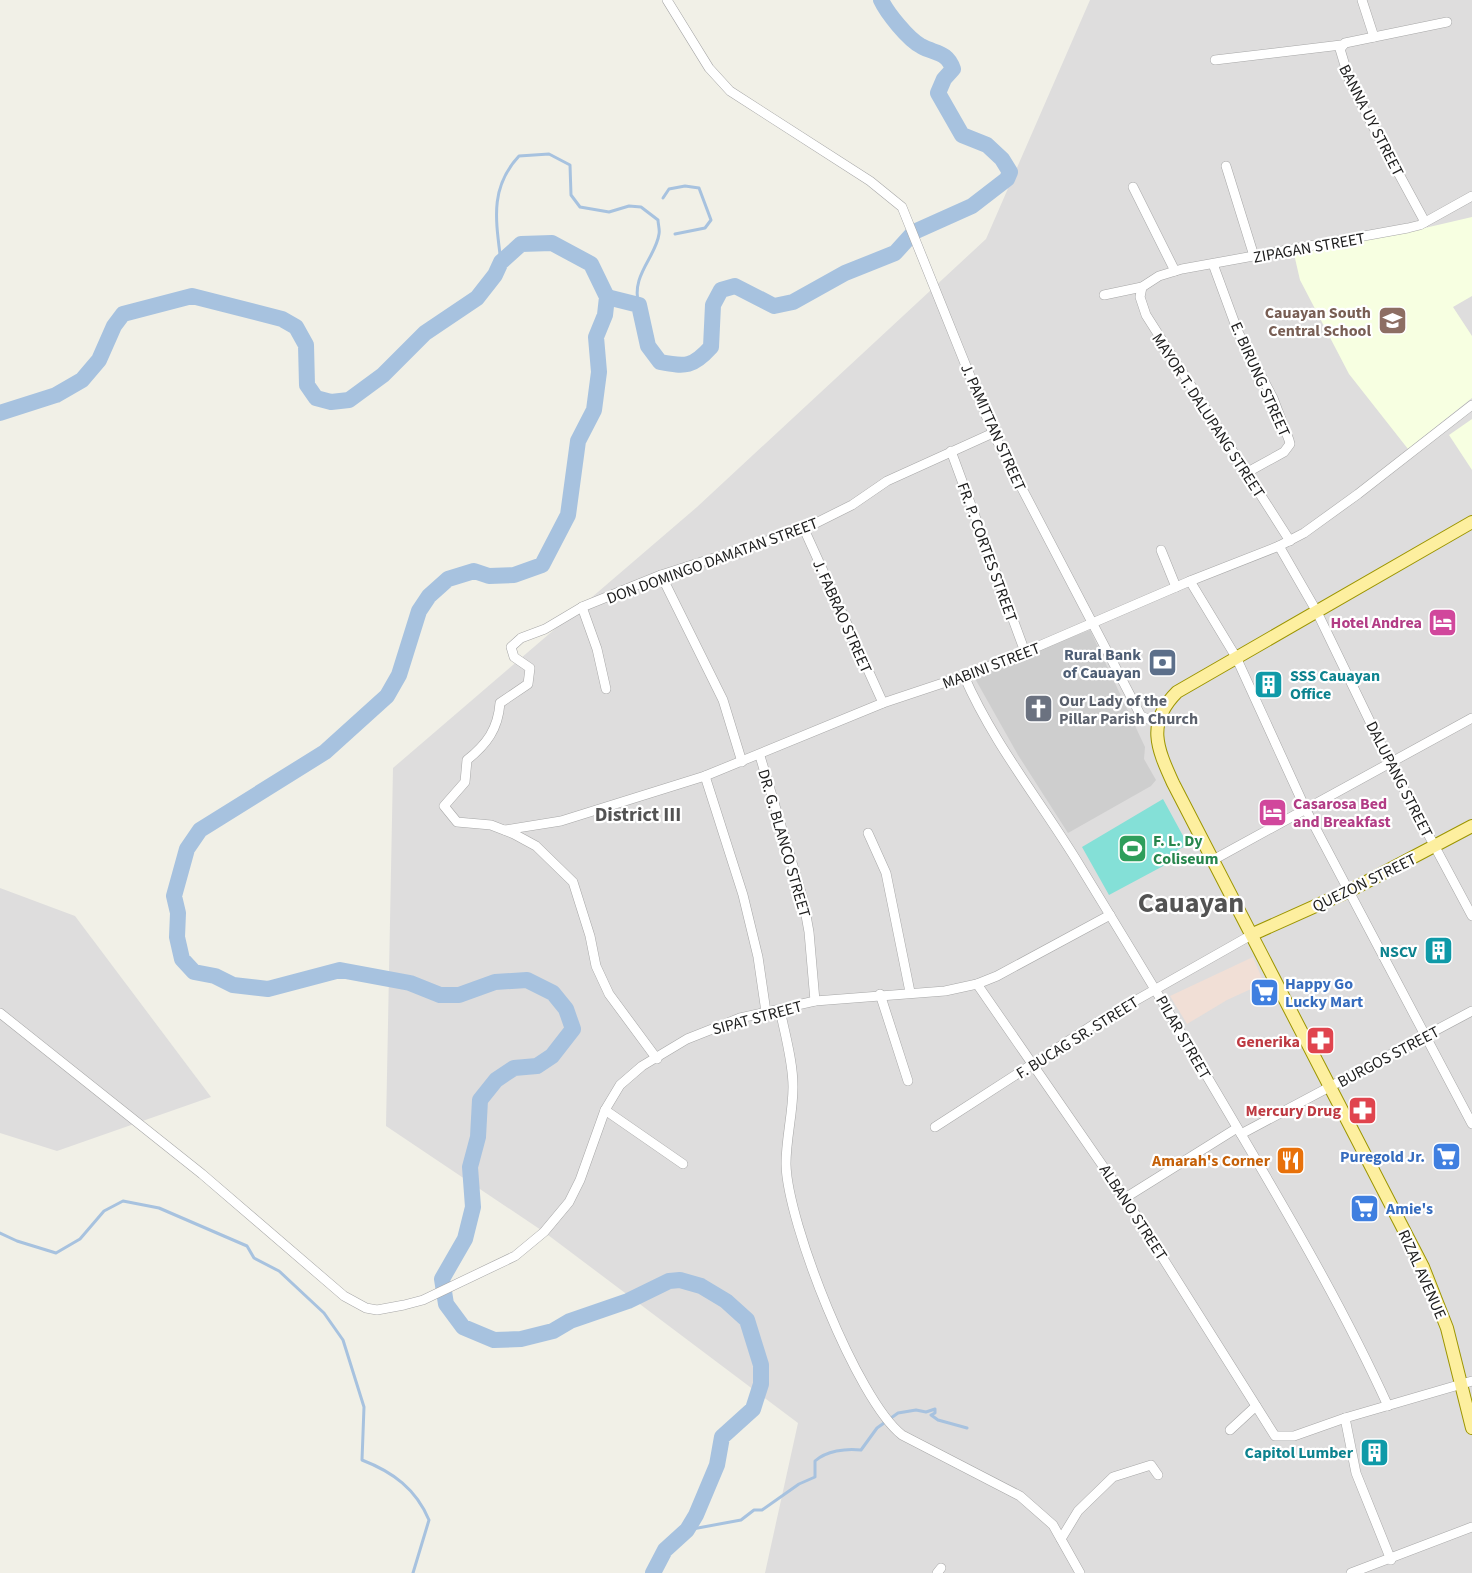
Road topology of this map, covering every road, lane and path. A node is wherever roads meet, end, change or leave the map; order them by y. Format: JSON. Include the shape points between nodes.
{"nodes":[{"id":1,"x":667,"y":0,"type":"edge"},
{"id":2,"x":1362,"y":0,"type":"edge"},
{"id":3,"x":1447,"y":21,"type":"dead end"},
{"id":4,"x":1374,"y":37,"type":"junction"},
{"id":5,"x":1341,"y":45,"type":"junction"},
{"id":6,"x":1215,"y":60,"type":"dead end"},
{"id":7,"x":1226,"y":166,"type":"dead end"},
{"id":8,"x":1134,"y":187,"type":"dead end"},
{"id":9,"x":1472,"y":196,"type":"edge"},
{"id":10,"x":1425,"y":222,"type":"junction"},
{"id":11,"x":1254,"y":256,"type":"junction"},
{"id":12,"x":1213,"y":264,"type":"junction"},
{"id":13,"x":1175,"y":271,"type":"junction"},
{"id":14,"x":1142,"y":287,"type":"junction"},
{"id":15,"x":1104,"y":295,"type":"dead end"},
{"id":16,"x":1472,"y":405,"type":"edge"},
{"id":17,"x":993,"y":433,"type":"junction"},
{"id":18,"x":951,"y":451,"type":"junction"},
{"id":19,"x":1246,"y":472,"type":"junction"},
{"id":20,"x":1472,"y":522,"type":"edge"},
{"id":21,"x":804,"y":529,"type":"junction"},
{"id":22,"x":1290,"y":541,"type":"junction"},
{"id":23,"x":1280,"y":546,"type":"junction"},
{"id":24,"x":1161,"y":550,"type":"dead end"},
{"id":25,"x":662,"y":575,"type":"junction"},
{"id":26,"x":1190,"y":581,"type":"junction"},
{"id":27,"x":1176,"y":587,"type":"junction"},
{"id":28,"x":582,"y":607,"type":"junction"},
{"id":29,"x":1317,"y":612,"type":"junction"},
{"id":30,"x":1092,"y":624,"type":"junction"},
{"id":31,"x":1025,"y":652,"type":"junction"},
{"id":32,"x":1236,"y":657,"type":"junction"},
{"id":33,"x":964,"y":676,"type":"junction"},
{"id":34,"x":606,"y":689,"type":"dead end"},
{"id":35,"x":883,"y":703,"type":"junction"},
{"id":36,"x":1472,"y":718,"type":"edge"},
{"id":37,"x":1158,"y":723,"type":"junction"},
{"id":38,"x":760,"y":756,"type":"junction"},
{"id":39,"x":1389,"y":761,"type":"junction"},
{"id":40,"x":742,"y":762,"type":"junction"},
{"id":41,"x":705,"y":776,"type":"junction"},
{"id":42,"x":1306,"y":810,"type":"junction"},
{"id":43,"x":1472,"y":826,"type":"edge"},
{"id":44,"x":505,"y":831,"type":"junction"},
{"id":45,"x":868,"y":833,"type":"dead end"},
{"id":46,"x":1436,"y":847,"type":"junction"},
{"id":47,"x":1213,"y":860,"type":"junction"},
{"id":48,"x":1349,"y":891,"type":"junction"},
{"id":49,"x":1110,"y":915,"type":"junction"},
{"id":50,"x":1472,"y":916,"type":"edge"},
{"id":51,"x":1253,"y":934,"type":"junction"},
{"id":52,"x":977,"y":984,"type":"junction"},
{"id":53,"x":1155,"y":988,"type":"junction"},
{"id":54,"x":910,"y":992,"type":"junction"},
{"id":55,"x":880,"y":994,"type":"junction"},
{"id":56,"x":815,"y":1001,"type":"junction"},
{"id":57,"x":780,"y":1010,"type":"junction"},
{"id":58,"x":1472,"y":1011,"type":"edge"},
{"id":59,"x":766,"y":1012,"type":"junction"},
{"id":60,"x":0,"y":1013,"type":"edge"},
{"id":61,"x":1426,"y":1038,"type":"junction"},
{"id":62,"x":657,"y":1059,"type":"junction"},
{"id":63,"x":1032,"y":1065,"type":"junction"},
{"id":64,"x":908,"y":1081,"type":"dead end"},
{"id":65,"x":1331,"y":1087,"type":"junction"},
{"id":66,"x":604,"y":1110,"type":"junction"},
{"id":67,"x":1472,"y":1124,"type":"edge"},
{"id":68,"x":935,"y":1127,"type":"dead end"},
{"id":69,"x":1239,"y":1131,"type":"junction"},
{"id":70,"x":683,"y":1164,"type":"dead end"},
{"id":71,"x":1125,"y":1198,"type":"junction"},
{"id":72,"x":1466,"y":1383,"type":"edge"},
{"id":73,"x":1256,"y":1406,"type":"junction"},
{"id":74,"x":1388,"y":1406,"type":"junction"},
{"id":75,"x":1346,"y":1418,"type":"junction"},
{"id":76,"x":1472,"y":1428,"type":"edge"},
{"id":77,"x":1230,"y":1430,"type":"dead end"},
{"id":78,"x":1158,"y":1475,"type":"dead end"},
{"id":79,"x":1472,"y":1527,"type":"edge"},
{"id":80,"x":1061,"y":1539,"type":"junction"},
{"id":81,"x":1387,"y":1561,"type":"junction"},
{"id":82,"x":1080,"y":1573,"type":"edge"},
{"id":83,"x":1351,"y":1573,"type":"edge"},
{"id":84,"x":1388,"y":1573,"type":"edge"}],
"edges":[{"from":1,"to":17,"type":"street","name":"J. PAMITTAN STREET","via":[[709,68],[730,91],[895,199],[921,249]]},
{"from":2,"to":4,"type":"street"},
{"from":3,"to":4,"type":"street","name":"BANNA UY STREET"},
{"from":4,"to":5,"type":"street","name":"BANNA UY STREET"},
{"from":5,"to":6,"type":"street"},
{"from":5,"to":10,"type":"street","name":"BANNA UY STREET","via":[[1340,54],[1349,79]]},
{"from":7,"to":11,"type":"street"},
{"from":8,"to":13,"type":"street"},
{"from":9,"to":10,"type":"street","name":"ZIPAGAN STREET"},
{"from":10,"to":11,"type":"street","name":"ZIPAGAN STREET","via":[[1396,231]]},
{"from":11,"to":12,"type":"street","name":"ZIPAGAN STREET"},
{"from":12,"to":13,"type":"street","name":"ZIPAGAN STREET"},
{"from":12,"to":19,"type":"street","name":"E. BIRUNG STREET","via":[[1238,332],[1273,398],[1290,444],[1284,452]]},
{"from":13,"to":14,"type":"street","name":"ZIPAGAN STREET"},
{"from":14,"to":15,"type":"street","name":"ZIPAGAN STREET"},
{"from":14,"to":19,"type":"street","name":"MAYOR T. DALUPANG STREET","via":[[1140,297],[1146,315]]},
{"from":16,"to":22,"type":"street","name":"MABINI STREET","via":[[1358,494]]},
{"from":17,"to":18,"type":"street","name":"DON DOMINGO DAMATAN STREET"},
{"from":17,"to":30,"type":"street","name":"J. PAMITTAN STREET"},
{"from":18,"to":21,"type":"street","name":"DON DOMINGO DAMATAN STREET","via":[[887,481],[852,505]]},
{"from":18,"to":31,"type":"street","name":"FR. P. CORTES STREET"},
{"from":19,"to":22,"type":"street","name":"MAYOR T. DALUPANG STREET"},
{"from":20,"to":29,"type":"main road"},
{"from":21,"to":25,"type":"street","name":"DON DOMINGO DAMATAN STREET"},
{"from":21,"to":35,"type":"street","name":"J. FABRAO STREET"},
{"from":22,"to":23,"type":"street","name":"MABINI STREET"},
{"from":23,"to":26,"type":"street","name":"MABINI STREET"},
{"from":23,"to":29,"type":"street","name":"DALUPANG STREET"},
{"from":24,"to":27,"type":"street"},
{"from":25,"to":28,"type":"street","name":"DON DOMINGO DAMATAN STREET"},
{"from":25,"to":40,"type":"street","via":[[723,700]]},
{"from":26,"to":27,"type":"street","name":"MABINI STREET"},
{"from":26,"to":32,"type":"street"},
{"from":27,"to":30,"type":"street","name":"MABINI STREET"},
{"from":28,"to":34,"type":"street"},
{"from":28,"to":44,"type":"street","name":"DON DOMINGO DAMATAN STREET","via":[[545,629],[520,638],[511,647],[514,657],[530,668],[528,684],[500,703],[498,720],[485,745],[467,760],[465,782],[444,806],[457,822],[491,825]]},
{"from":29,"to":32,"type":"main road"},
{"from":29,"to":39,"type":"street","name":"DALUPANG STREET"},
{"from":30,"to":31,"type":"street","name":"MABINI STREET"},
{"from":30,"to":37,"type":"street","via":[[1141,716]]},
{"from":31,"to":33,"type":"street","name":"MABINI STREET"},
{"from":32,"to":37,"type":"main road","via":[[1178,692],[1161,712]]},
{"from":32,"to":42,"type":"street"},
{"from":33,"to":35,"type":"street","name":"MABINI STREET"},
{"from":33,"to":49,"type":"street","name":"PILAR STREET","via":[[1009,759]]},
{"from":35,"to":38,"type":"street","name":"MABINI STREET"},
{"from":36,"to":39,"type":"street"},
{"from":37,"to":47,"type":"main road","name":"RIZAL AVENUE","via":[[1156,739],[1161,757]]},
{"from":38,"to":40,"type":"street","name":"MABINI STREET"},
{"from":38,"to":56,"type":"street","name":"DR. G. BLANCO STREET","via":[[803,898]]},
{"from":39,"to":42,"type":"street"},
{"from":39,"to":46,"type":"street","name":"DALUPANG STREET"},
{"from":40,"to":41,"type":"street","name":"MABINI STREET"},
{"from":41,"to":44,"type":"street","name":"MABINI STREET","via":[[561,821]]},
{"from":41,"to":59,"type":"street","via":[[743,895]]},
{"from":42,"to":47,"type":"street"},
{"from":42,"to":48,"type":"street"},
{"from":43,"to":46,"type":"main road","name":"QUEZON STREET"},
{"from":44,"to":62,"type":"street","name":"DON DOMINGO DAMATAN STREET","via":[[536,846],[573,882],[605,985]]},
{"from":45,"to":54,"type":"street","via":[[886,873]]},
{"from":46,"to":48,"type":"main road","name":"QUEZON STREET"},
{"from":46,"to":50,"type":"street","name":"DALUPANG STREET"},
{"from":47,"to":51,"type":"main road","name":"RIZAL AVENUE"},
{"from":48,"to":51,"type":"main road","name":"QUEZON STREET"},
{"from":48,"to":61,"type":"street"},
{"from":49,"to":52,"type":"street","name":"SIPAT STREET"},
{"from":49,"to":53,"type":"street","name":"PILAR STREET"},
{"from":51,"to":53,"type":"street","name":"F. BUCAG SR. STREET"},
{"from":51,"to":65,"type":"main road","name":"RIZAL AVENUE"},
{"from":52,"to":54,"type":"street","name":"SIPAT STREET"},
{"from":52,"to":63,"type":"street","name":"ALBANO STREET"},
{"from":53,"to":63,"type":"street","name":"F. BUCAG SR. STREET"},
{"from":53,"to":69,"type":"street","name":"PILAR STREET"},
{"from":54,"to":55,"type":"street","name":"SIPAT STREET"},
{"from":55,"to":56,"type":"street","name":"SIPAT STREET"},
{"from":55,"to":64,"type":"street"},
{"from":56,"to":57,"type":"street","name":"SIPAT STREET"},
{"from":57,"to":59,"type":"street","name":"SIPAT STREET"},
{"from":57,"to":80,"type":"street","via":[[792,1079],[786,1165],[791,1206],[831,1317],[890,1426],[1020,1496],[1053,1525]]},
{"from":58,"to":61,"type":"street","name":"BURGOS STREET"},
{"from":59,"to":62,"type":"street","name":"SIPAT STREET","via":[[714,1026]]},
{"from":60,"to":66,"type":"street","name":"SIPAT STREET","via":[[202,1173],[353,1302],[377,1310],[423,1300],[515,1256],[555,1220],[568,1202],[580,1180]]},
{"from":61,"to":65,"type":"street","name":"BURGOS STREET"},
{"from":61,"to":67,"type":"street"},
{"from":62,"to":66,"type":"street","name":"SIPAT STREET","via":[[620,1085]]},
{"from":63,"to":68,"type":"street","name":"F. BUCAG SR. STREET"},
{"from":63,"to":71,"type":"street","name":"ALBANO STREET"},
{"from":65,"to":69,"type":"street","name":"BURGOS STREET"},
{"from":65,"to":72,"type":"main road","name":"RIZAL AVENUE","via":[[1438,1299]]},
{"from":66,"to":70,"type":"street"},
{"from":69,"to":71,"type":"street","name":"BURGOS STREET"},
{"from":69,"to":74,"type":"street","name":"PILAR STREET","via":[[1354,1331]]},
{"from":71,"to":73,"type":"street","name":"ALBANO STREET"},
{"from":72,"to":74,"type":"street"},
{"from":72,"to":76,"type":"main road","name":"RIZAL AVENUE"},
{"from":73,"to":75,"type":"street","name":"ALBANO STREET","via":[[1271,1432],[1280,1438]]},
{"from":73,"to":77,"type":"street"},
{"from":74,"to":75,"type":"street"},
{"from":75,"to":81,"type":"street","via":[[1354,1465]]},
{"from":78,"to":80,"type":"street","via":[[1151,1465],[1113,1477],[1078,1511]]},
{"from":79,"to":81,"type":"street"},
{"from":80,"to":82,"type":"street"},
{"from":81,"to":83,"type":"street"},
{"from":81,"to":84,"type":"street"}]}
